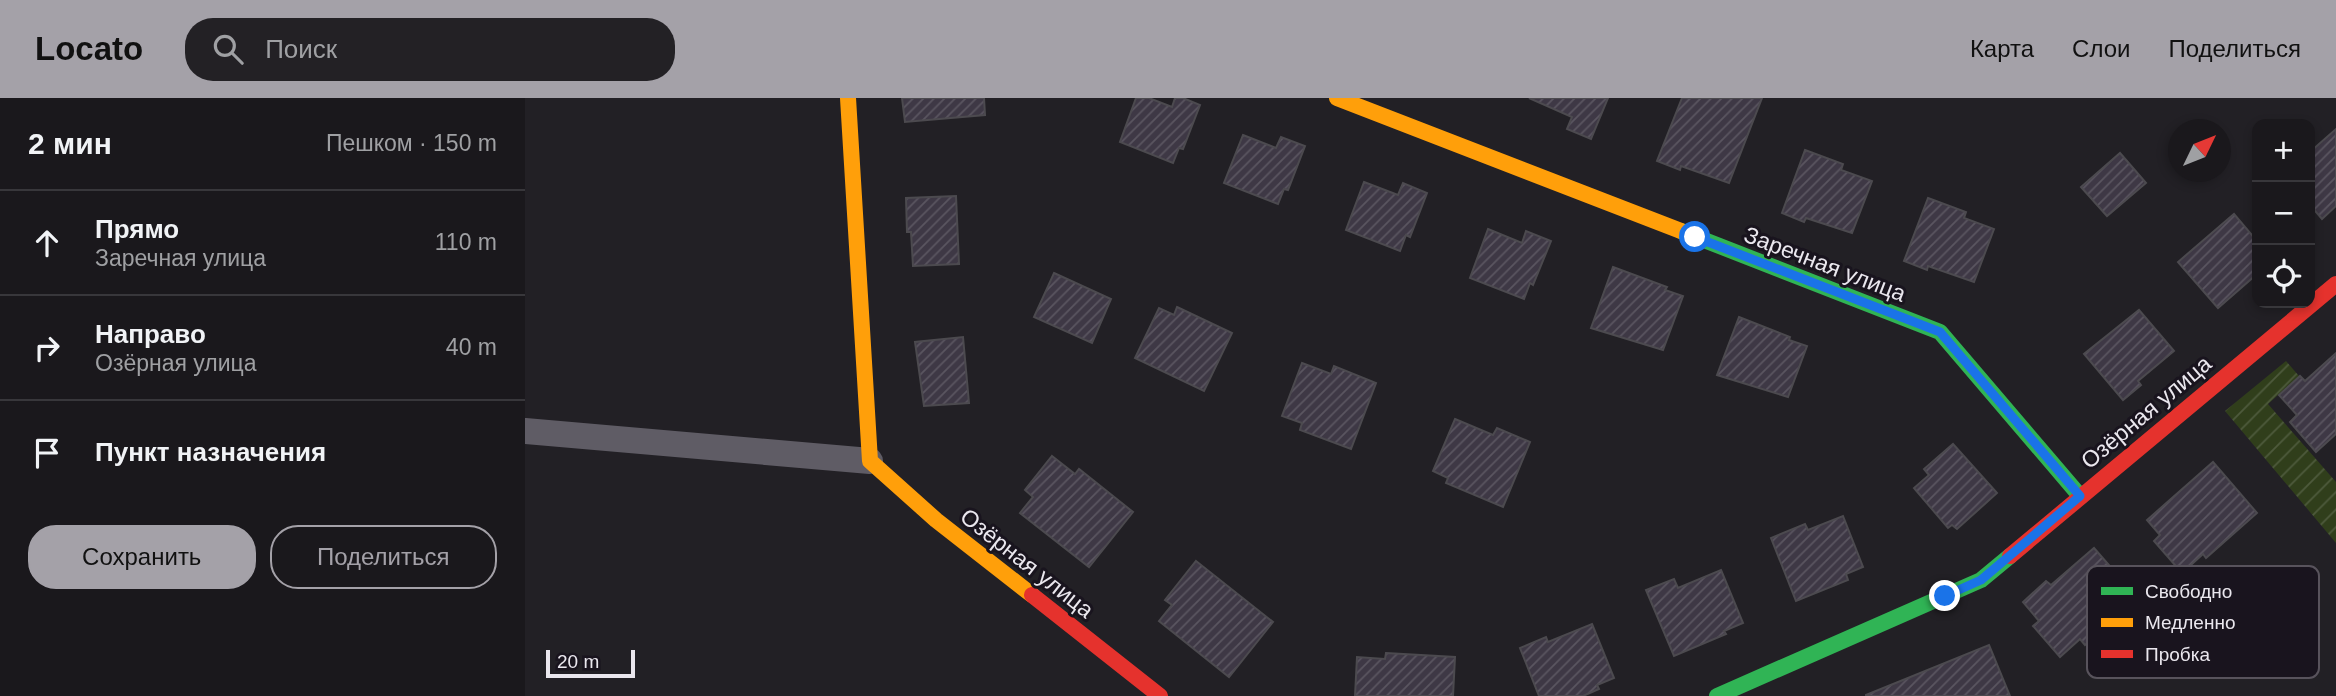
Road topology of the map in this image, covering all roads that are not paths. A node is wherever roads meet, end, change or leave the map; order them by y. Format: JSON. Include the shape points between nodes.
{"nodes":[{"id":1,"x":848,"y":98,"type":"edge"},
{"id":2,"x":1337,"y":98,"type":"edge"},
{"id":3,"x":2336,"y":284,"type":"edge"},
{"id":4,"x":525,"y":431,"type":"edge"},
{"id":5,"x":870,"y":461,"type":"junction"},
{"id":6,"x":2080,"y":496,"type":"junction"},
{"id":7,"x":1160,"y":696,"type":"edge"},
{"id":8,"x":1717,"y":696,"type":"edge"}],
"edges":[{"from":1,"to":5,"type":"street"},
{"from":2,"to":6,"type":"street","name":"Заречная улица","via":[[1940,332]]},
{"from":3,"to":6,"type":"street","name":"Озёрная улица"},
{"from":4,"to":5,"type":"street"},
{"from":5,"to":7,"type":"street","name":"Озёрная улица","via":[[936,520]]},
{"from":6,"to":8,"type":"street","name":"Озёрная улица","via":[[1981,580]]}]}
